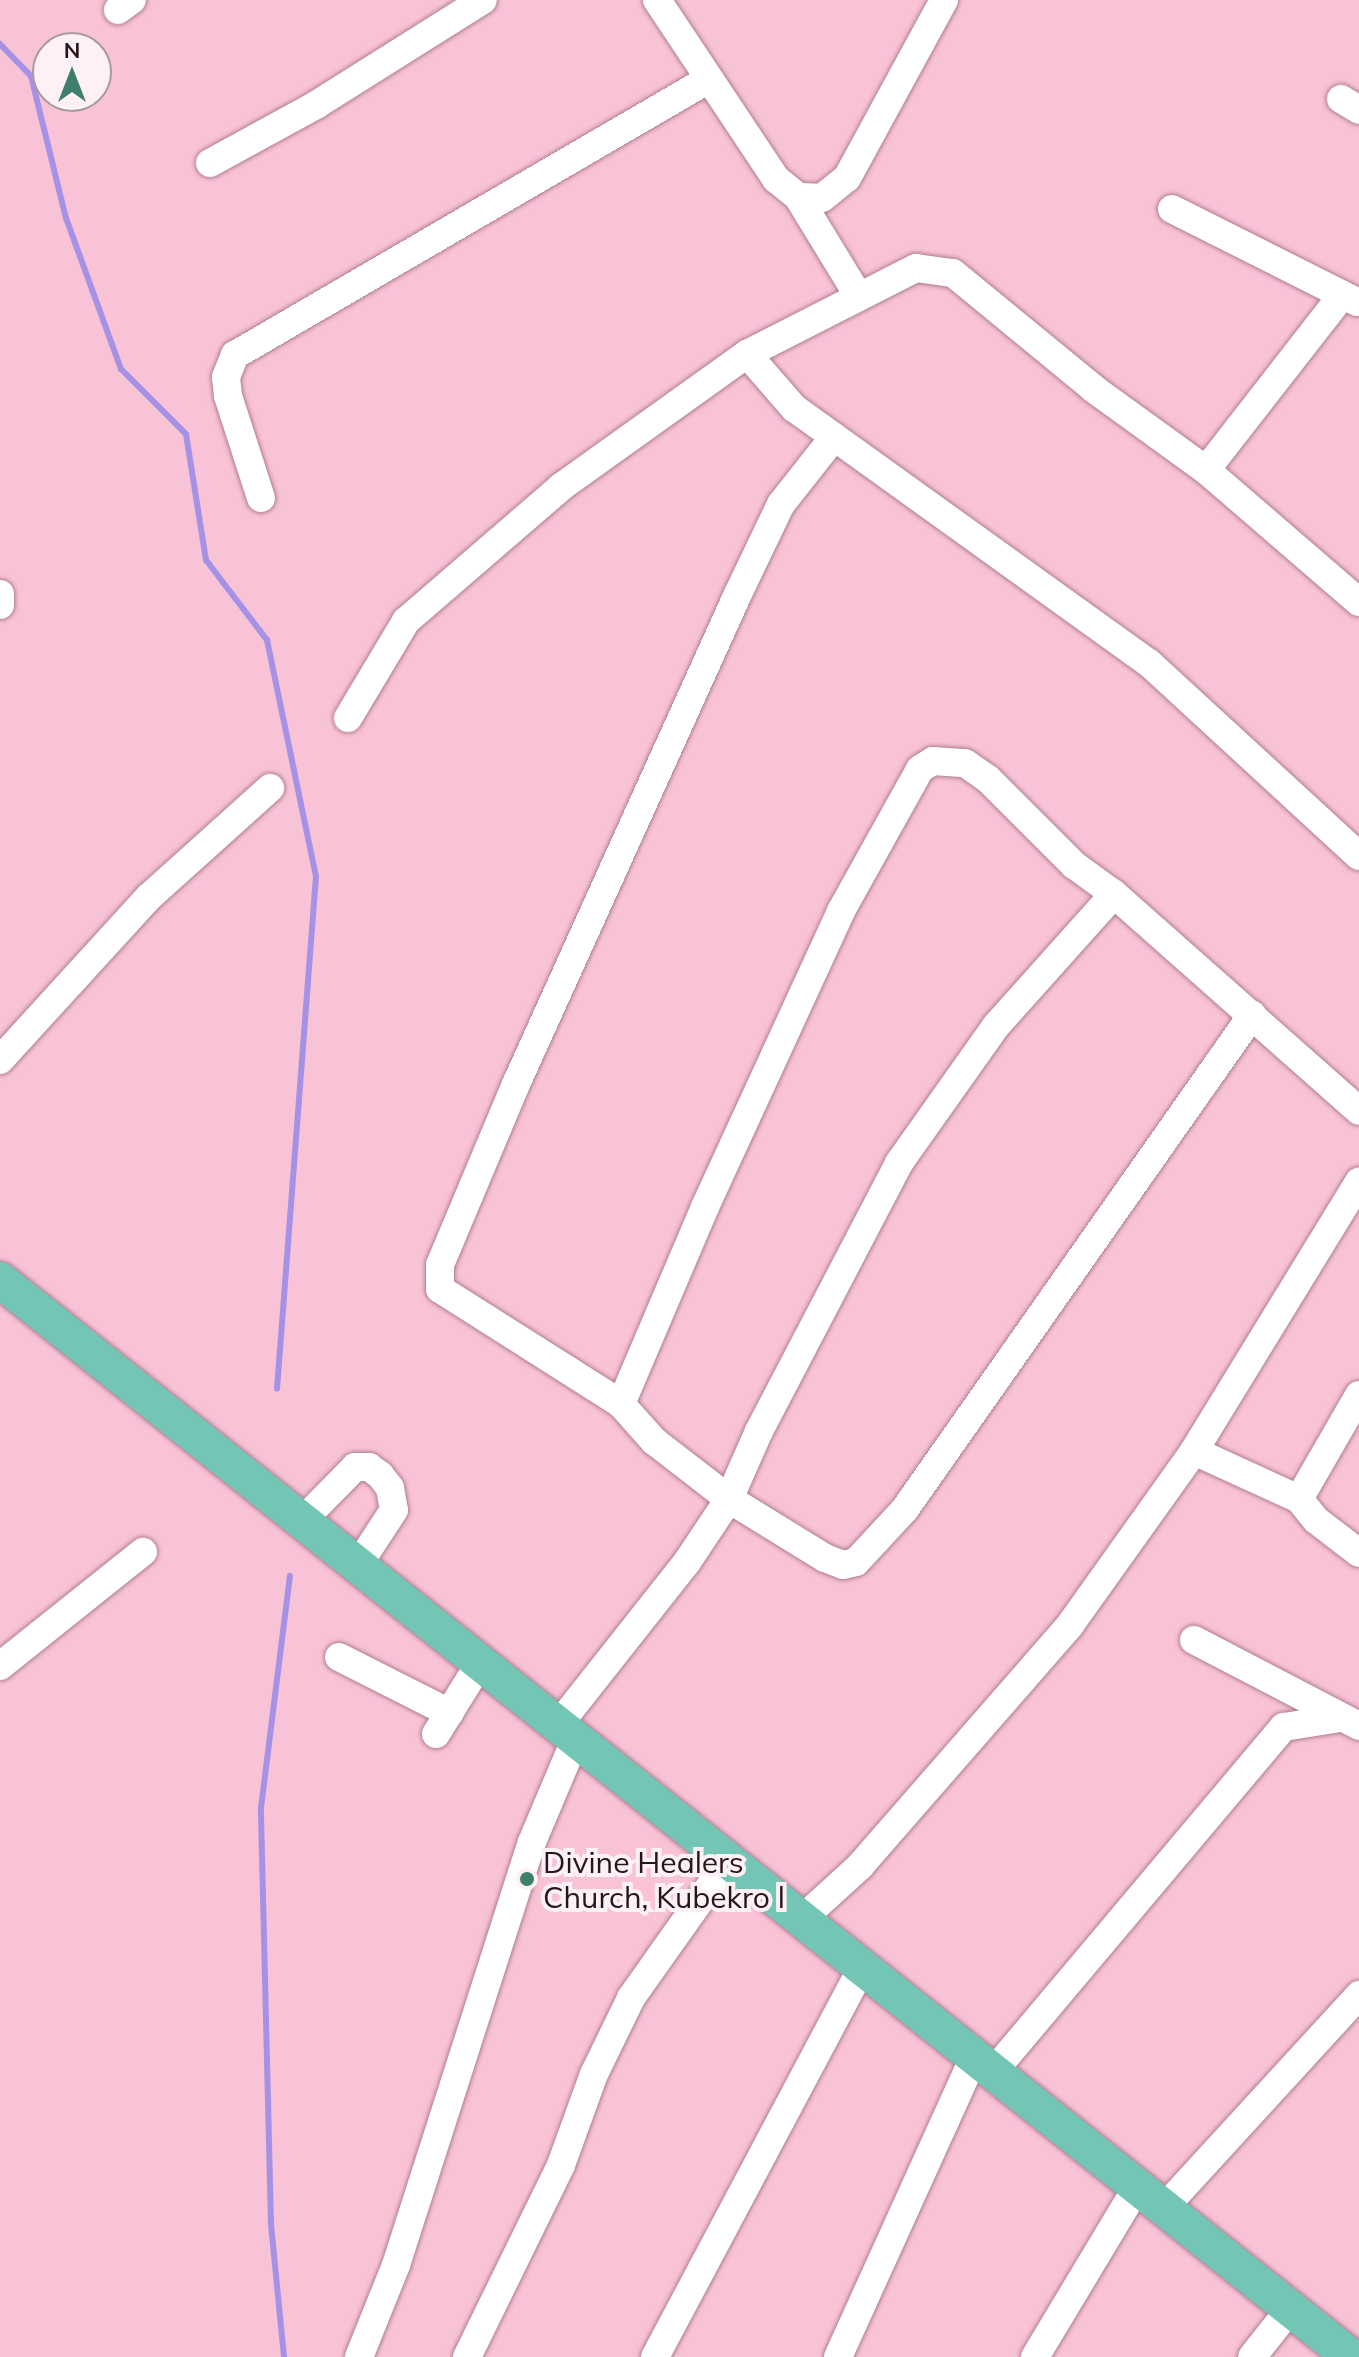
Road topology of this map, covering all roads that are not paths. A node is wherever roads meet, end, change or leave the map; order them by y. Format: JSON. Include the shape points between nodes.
{"nodes":[{"id":1,"x":483,"y":0,"type":"edge"},
{"id":2,"x":657,"y":0,"type":"edge"},
{"id":3,"x":944,"y":0,"type":"edge"},
{"id":4,"x":709,"y":79,"type":"junction"},
{"id":5,"x":210,"y":163,"type":"dead end"},
{"id":6,"x":798,"y":197,"type":"junction"},
{"id":7,"x":1172,"y":209,"type":"dead end"},
{"id":8,"x":859,"y":297,"type":"junction"},
{"id":9,"x":1350,"y":299,"type":"edge"},
{"id":10,"x":747,"y":354,"type":"junction"},
{"id":11,"x":834,"y":437,"type":"junction"},
{"id":12,"x":1206,"y":470,"type":"junction"},
{"id":13,"x":261,"y":498,"type":"dead end"},
{"id":14,"x":0,"y":594,"type":"edge"},
{"id":15,"x":1359,"y":602,"type":"edge"},
{"id":16,"x":0,"y":605,"type":"edge"},
{"id":17,"x":348,"y":718,"type":"dead end"},
{"id":18,"x":270,"y":788,"type":"dead end"},
{"id":19,"x":1359,"y":856,"type":"edge"},
{"id":20,"x":1114,"y":894,"type":"junction"},
{"id":21,"x":1252,"y":1015,"type":"junction"},
{"id":22,"x":0,"y":1060,"type":"edge"},
{"id":23,"x":1359,"y":1111,"type":"edge"},
{"id":24,"x":1359,"y":1182,"type":"edge"},
{"id":25,"x":0,"y":1280,"type":"edge"},
{"id":26,"x":1359,"y":1395,"type":"edge"},
{"id":27,"x":621,"y":1404,"type":"junction"},
{"id":28,"x":1194,"y":1451,"type":"junction"},
{"id":29,"x":729,"y":1499,"type":"junction"},
{"id":30,"x":1299,"y":1499,"type":"junction"},
{"id":31,"x":303,"y":1520,"type":"junction"},
{"id":32,"x":143,"y":1552,"type":"dead end"},
{"id":33,"x":1359,"y":1553,"type":"edge"},
{"id":34,"x":358,"y":1565,"type":"junction"},
{"id":35,"x":1194,"y":1640,"type":"dead end"},
{"id":36,"x":339,"y":1657,"type":"dead end"},
{"id":37,"x":480,"y":1663,"type":"junction"},
{"id":38,"x":0,"y":1666,"type":"edge"},
{"id":39,"x":1289,"y":1693,"type":"junction"},
{"id":40,"x":1349,"y":1722,"type":"edge"},
{"id":41,"x":1284,"y":1727,"type":"junction"},
{"id":42,"x":567,"y":1731,"type":"junction"},
{"id":43,"x":728,"y":1861,"type":"junction"},
{"id":44,"x":802,"y":1919,"type":"junction"},
{"id":45,"x":862,"y":1968,"type":"junction"},
{"id":46,"x":1359,"y":1995,"type":"edge"},
{"id":47,"x":984,"y":2065,"type":"junction"},
{"id":48,"x":1150,"y":2198,"type":"junction"},
{"id":49,"x":1290,"y":2309,"type":"junction"},
{"id":50,"x":1351,"y":2348,"type":"edge"},
{"id":51,"x":359,"y":2357,"type":"edge"},
{"id":52,"x":467,"y":2357,"type":"edge"},
{"id":53,"x":655,"y":2357,"type":"edge"},
{"id":54,"x":838,"y":2357,"type":"edge"},
{"id":55,"x":1035,"y":2357,"type":"edge"},
{"id":56,"x":1252,"y":2357,"type":"edge"}],
"edges":[{"from":1,"to":5,"type":"street","via":[[329,98]]},
{"from":2,"to":4,"type":"street"},
{"from":3,"to":6,"type":"street","via":[[847,178],[822,198]]},
{"from":4,"to":6,"type":"street","via":[[776,179]]},
{"from":4,"to":13,"type":"street","via":[[235,355],[226,377],[228,396]]},
{"from":6,"to":8,"type":"street"},
{"from":7,"to":9,"type":"street"},
{"from":8,"to":10,"type":"street"},
{"from":8,"to":12,"type":"street","via":[[916,268],[953,273],[1094,389]]},
{"from":9,"to":12,"type":"street"},
{"from":10,"to":11,"type":"street","via":[[794,408]]},
{"from":10,"to":17,"type":"street","via":[[561,487],[406,621]]},
{"from":11,"to":19,"type":"street","via":[[1071,611],[1121,640],[1229,732],[1300,806]]},
{"from":11,"to":27,"type":"street","via":[[781,504],[737,596],[440,1265],[440,1289],[450,1300]]},
{"from":12,"to":15,"type":"street"},
{"from":14,"to":16,"type":"street"},
{"from":18,"to":22,"type":"street","via":[[149,897]]},
{"from":20,"to":21,"type":"street"},
{"from":20,"to":27,"type":"street","via":[[1074,865],[988,779],[965,763],[945,758],[920,769],[841,911]]},
{"from":20,"to":29,"type":"street","via":[[996,1026],[899,1163]]},
{"from":21,"to":23,"type":"street"},
{"from":21,"to":29,"type":"street","via":[[1107,1215],[966,1425],[865,1557],[843,1565],[834,1562]]},
{"from":24,"to":28,"type":"street"},
{"from":25,"to":31,"type":"main road"},
{"from":26,"to":30,"type":"street"},
{"from":27,"to":29,"type":"street","via":[[654,1441]]},
{"from":28,"to":30,"type":"street"},
{"from":28,"to":44,"type":"street","via":[[1070,1625],[860,1866]]},
{"from":29,"to":42,"type":"street"},
{"from":30,"to":33,"type":"street","via":[[1316,1520]]},
{"from":31,"to":34,"type":"main road"},
{"from":31,"to":34,"type":"street","via":[[355,1467],[369,1467],[380,1475],[390,1488],[394,1510]]},
{"from":32,"to":38,"type":"street"},
{"from":34,"to":37,"type":"main road"},
{"from":35,"to":39,"type":"street"},
{"from":36,"to":37,"type":"street","via":[[443,1724]]},
{"from":37,"to":42,"type":"main road"},
{"from":39,"to":40,"type":"street"},
{"from":39,"to":41,"type":"street"},
{"from":40,"to":41,"type":"street"},
{"from":41,"to":47,"type":"street"},
{"from":42,"to":43,"type":"main road"},
{"from":42,"to":51,"type":"street","via":[[396,2265]]},
{"from":43,"to":44,"type":"main road"},
{"from":43,"to":52,"type":"street","via":[[631,1998],[594,2074],[561,2165]]},
{"from":44,"to":45,"type":"main road"},
{"from":45,"to":47,"type":"main road"},
{"from":45,"to":53,"type":"street"},
{"from":46,"to":48,"type":"street"},
{"from":47,"to":48,"type":"main road"},
{"from":47,"to":54,"type":"street"},
{"from":48,"to":49,"type":"main road"},
{"from":48,"to":55,"type":"street"},
{"from":49,"to":50,"type":"main road"},
{"from":49,"to":56,"type":"street"}]}
